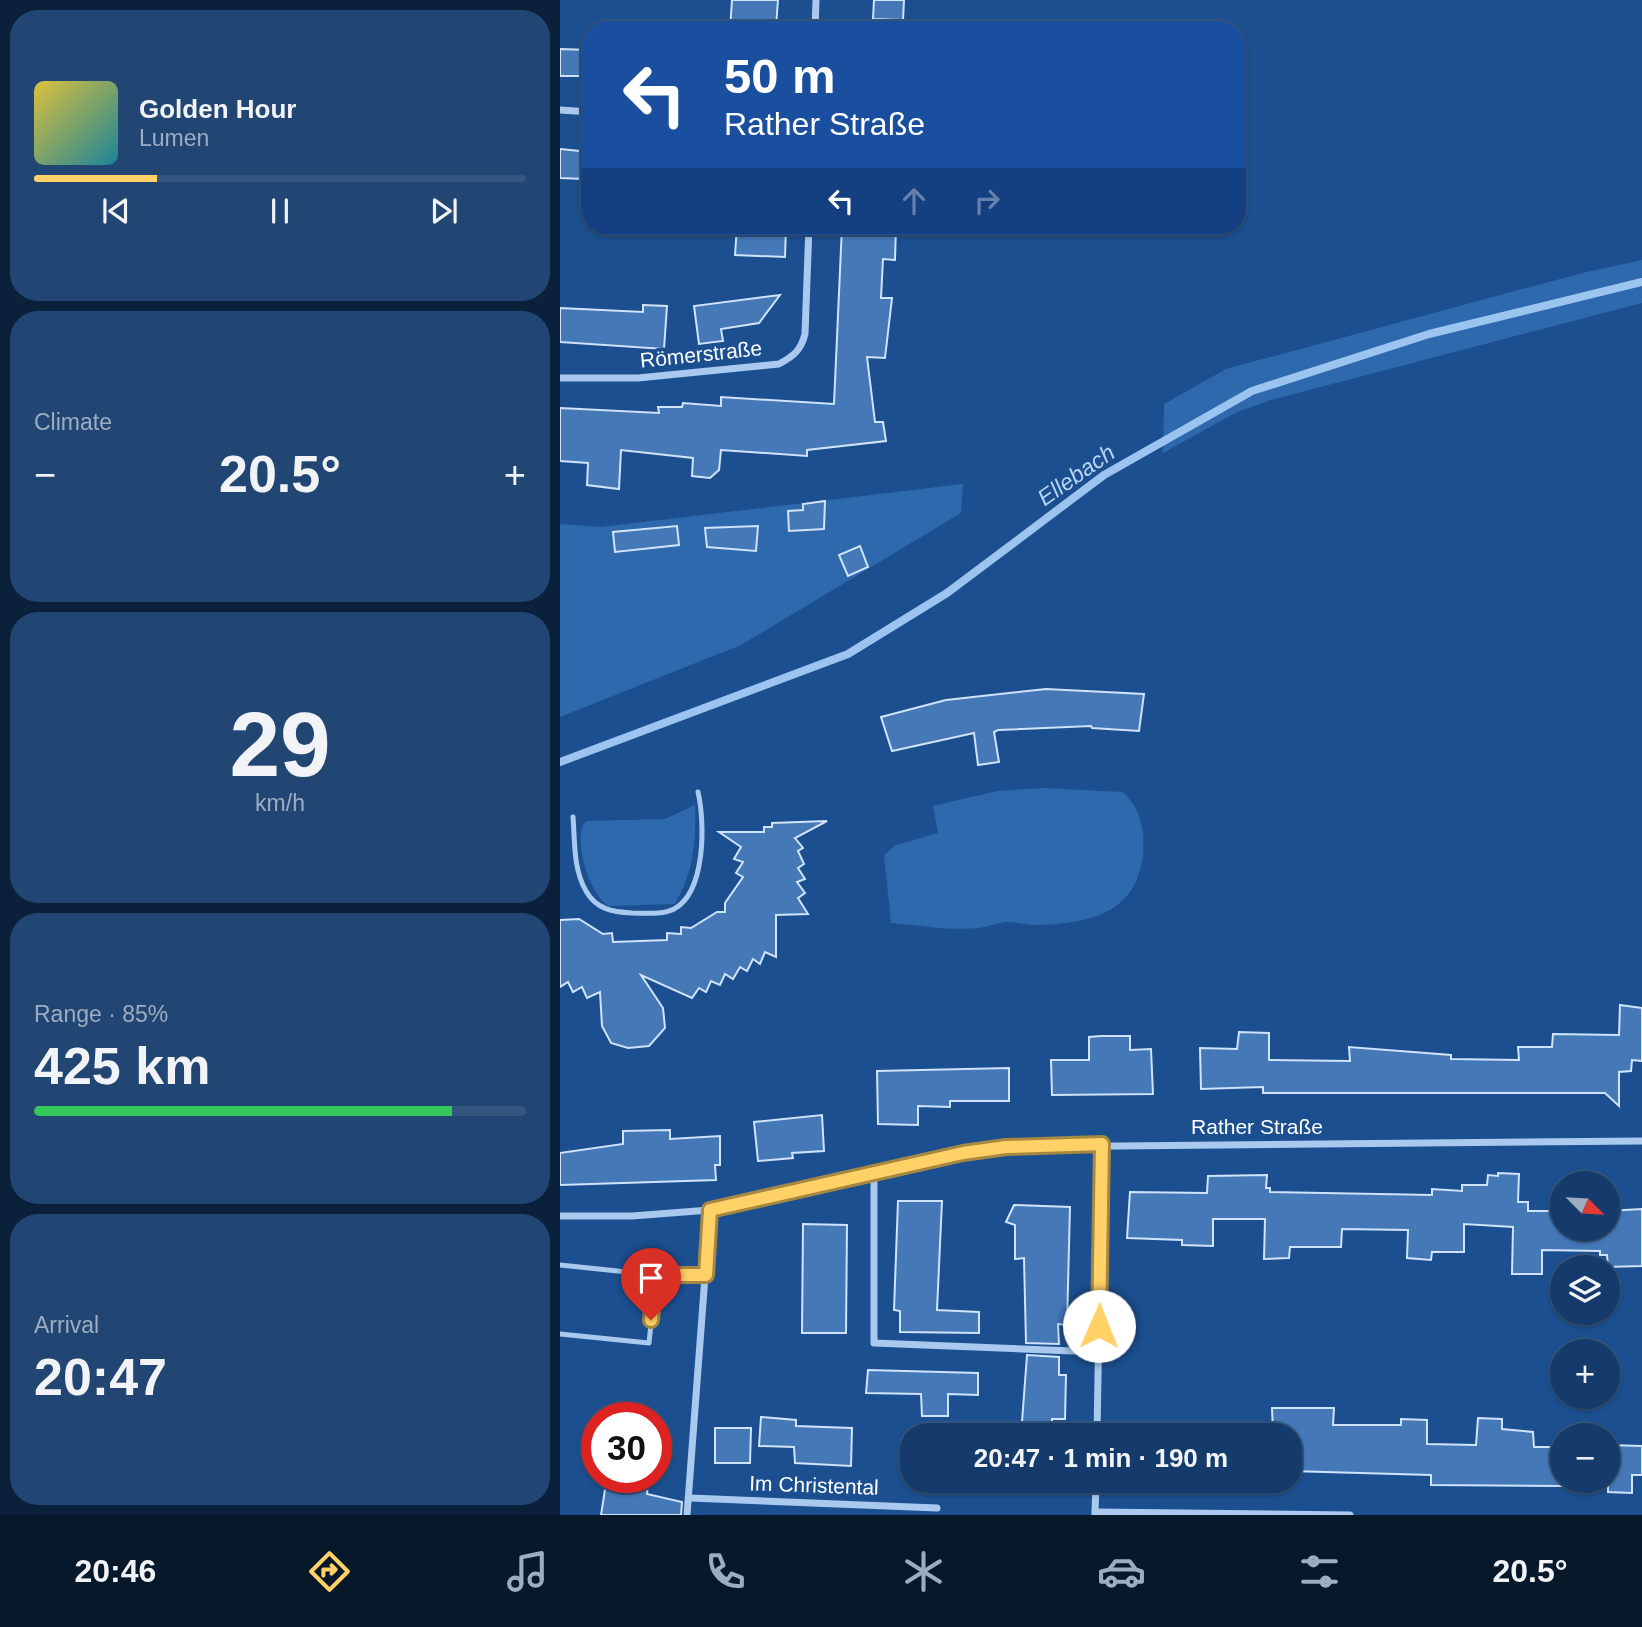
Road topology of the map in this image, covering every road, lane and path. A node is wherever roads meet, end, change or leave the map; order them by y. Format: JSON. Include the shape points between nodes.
{"nodes":[{"id":1,"x":816,"y":0,"type":"edge"},
{"id":2,"x":815,"y":21,"type":"edge"},
{"id":3,"x":560,"y":110,"type":"edge"},
{"id":4,"x":581,"y":111,"type":"edge"},
{"id":5,"x":808,"y":235,"type":"edge"},
{"id":6,"x":560,"y":377,"type":"edge"},
{"id":7,"x":698,"y":792,"type":"dead end"},
{"id":8,"x":573,"y":817,"type":"dead end"},
{"id":9,"x":1642,"y":1142,"type":"edge"},
{"id":10,"x":1102,"y":1144,"type":"junction"},
{"id":11,"x":874,"y":1170,"type":"junction"},
{"id":12,"x":710,"y":1210,"type":"junction"},
{"id":13,"x":560,"y":1216,"type":"edge"},
{"id":14,"x":560,"y":1265,"type":"edge"},
{"id":15,"x":656,"y":1275,"type":"junction"},
{"id":16,"x":706,"y":1275,"type":"junction"},
{"id":17,"x":560,"y":1334,"type":"edge"},
{"id":18,"x":1099,"y":1352,"type":"junction"},
{"id":19,"x":1097,"y":1423,"type":"edge"},
{"id":20,"x":1096,"y":1493,"type":"edge"},
{"id":21,"x":690,"y":1498,"type":"junction"},
{"id":22,"x":937,"y":1508,"type":"dead end"},
{"id":23,"x":1095,"y":1513,"type":"edge"},
{"id":24,"x":687,"y":1515,"type":"edge"},
{"id":25,"x":1350,"y":1515,"type":"edge"}],
"edges":[{"from":1,"to":2,"type":"street"},
{"from":3,"to":4,"type":"street"},
{"from":5,"to":6,"type":"street","name":"Römerstraße","via":[[805,334],[802,348],[794,356],[779,363],[681,375]]},
{"from":7,"to":8,"type":"lane","via":[[703,812],[701,858],[685,899],[668,912],[616,912],[591,899],[575,862]]},
{"from":9,"to":10,"type":"street","name":"Rather Straße"},
{"from":10,"to":11,"type":"street","name":"Rather Straße","via":[[1006,1147]]},
{"from":10,"to":18,"type":"street"},
{"from":11,"to":12,"type":"street","name":"Rather Straße"},
{"from":11,"to":18,"type":"street","via":[[874,1343]]},
{"from":12,"to":13,"type":"street","name":"Rather Straße"},
{"from":12,"to":16,"type":"street"},
{"from":14,"to":15,"type":"lane"},
{"from":15,"to":16,"type":"lane"},
{"from":15,"to":17,"type":"lane","via":[[649,1343]]},
{"from":16,"to":21,"type":"street"},
{"from":18,"to":19,"type":"street"},
{"from":20,"to":23,"type":"street"},
{"from":21,"to":22,"type":"street","name":"Im Christental"},
{"from":21,"to":24,"type":"street"},
{"from":23,"to":25,"type":"street"}]}
